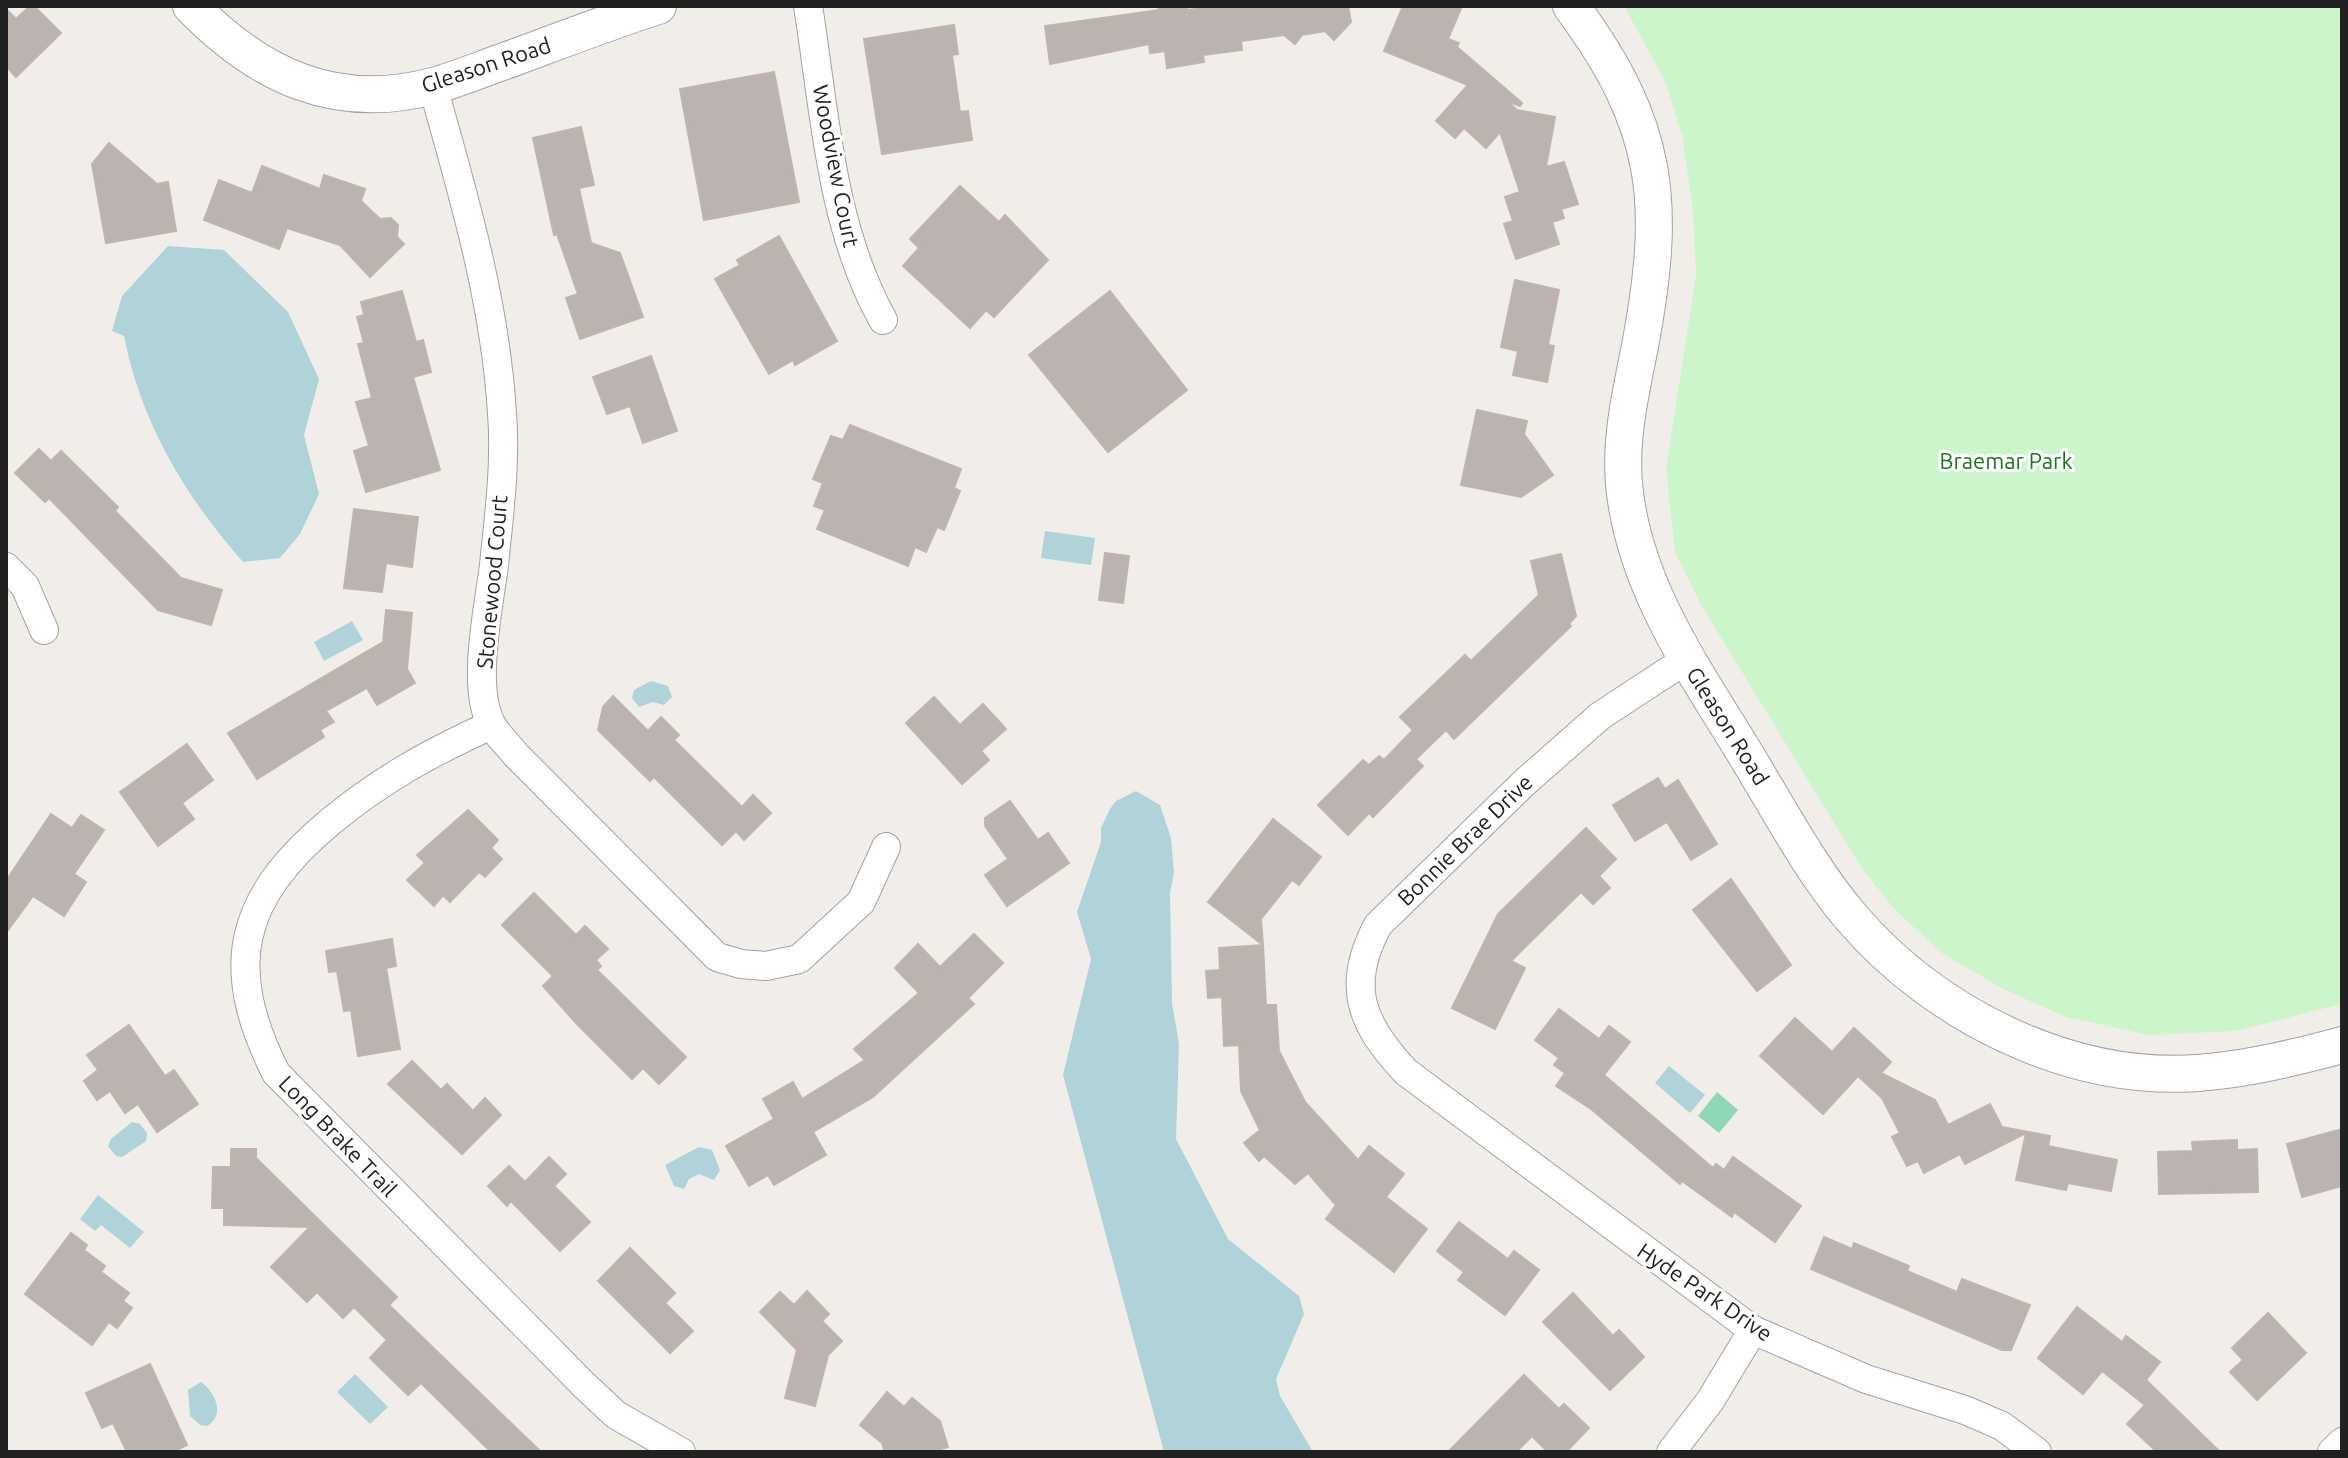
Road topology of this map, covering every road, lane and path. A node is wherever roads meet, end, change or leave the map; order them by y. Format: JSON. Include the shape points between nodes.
{"nodes":[{"id":1,"x":191,"y":6,"type":"edge"},
{"id":2,"x":658,"y":6,"type":"edge"},
{"id":3,"x":808,"y":6,"type":"edge"},
{"id":4,"x":1571,"y":6,"type":"edge"},
{"id":5,"x":614,"y":13,"type":"edge"},
{"id":6,"x":433,"y":87,"type":"junction"},
{"id":7,"x":883,"y":320,"type":"dead end"},
{"id":8,"x":6,"y":567,"type":"edge"},
{"id":9,"x":44,"y":630,"type":"dead end"},
{"id":10,"x":1687,"y":659,"type":"junction"},
{"id":11,"x":491,"y":725,"type":"junction"},
{"id":12,"x":886,"y":847,"type":"dead end"},
{"id":13,"x":2342,"y":1045,"type":"edge"},
{"id":14,"x":1406,"y":1072,"type":"joint"},
{"id":15,"x":1753,"y":1330,"type":"junction"},
{"id":16,"x":2342,"y":1442,"type":"edge"},
{"id":17,"x":681,"y":1452,"type":"edge"},
{"id":18,"x":1671,"y":1452,"type":"edge"},
{"id":19,"x":2037,"y":1452,"type":"edge"},
{"id":20,"x":2332,"y":1452,"type":"edge"}],
"edges":[{"from":1,"to":6,"type":"street","name":"Gleason Road","via":[[252,59],[291,80],[335,92],[378,95]]},
{"from":2,"to":5,"type":"street","name":"Gleason Road"},
{"from":3,"to":7,"type":"street","name":"Woodview Court","via":[[841,220]]},
{"from":4,"to":10,"type":"street","name":"Gleason Road","via":[[1606,53],[1635,110],[1652,167],[1656,228],[1624,430],[1624,483],[1647,581]]},
{"from":5,"to":6,"type":"street","name":"Gleason Road"},
{"from":6,"to":11,"type":"street","name":"Stonewood Court","via":[[468,204],[496,339],[503,416],[483,693]]},
{"from":8,"to":9,"type":"street","via":[[25,586]]},
{"from":10,"to":13,"type":"street","name":"Gleason Road","via":[[1849,915],[1893,962],[1947,1003],[2006,1035],[2067,1057],[2131,1069],[2194,1073],[2264,1065]]},
{"from":10,"to":14,"type":"street","name":"Bonnie Brae Drive","via":[[1600,716],[1378,925],[1362,954],[1359,988],[1370,1025]]},
{"from":11,"to":12,"type":"street","name":"Stonewood Court","via":[[717,957],[766,966],[799,959],[861,902]]},
{"from":11,"to":17,"type":"street","name":"Long Brake Trail","via":[[406,765],[295,851],[271,881],[253,917],[245,958],[247,998],[276,1073],[616,1415]]},
{"from":14,"to":15,"type":"street","name":"Hyde Park Drive"},
{"from":15,"to":18,"type":"street"},
{"from":15,"to":19,"type":"street","name":"Hyde Park Drive","via":[[1866,1379],[1965,1410],[2002,1426]]},
{"from":16,"to":20,"type":"street"}]}
